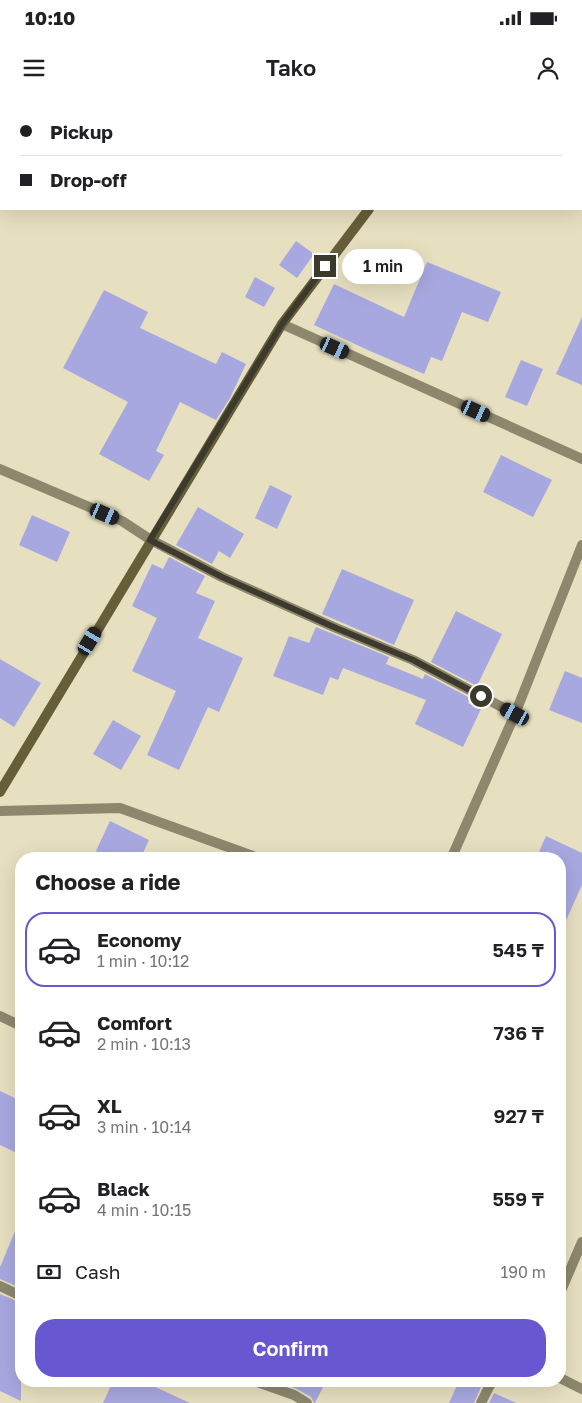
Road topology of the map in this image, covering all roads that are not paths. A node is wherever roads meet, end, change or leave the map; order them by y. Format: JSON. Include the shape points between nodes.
{"nodes":[{"id":1,"x":368,"y":210,"type":"edge"},
{"id":2,"x":282,"y":324,"type":"junction"},
{"id":3,"x":582,"y":459,"type":"edge"},
{"id":4,"x":0,"y":469,"type":"edge"},
{"id":5,"x":150,"y":540,"type":"junction"},
{"id":6,"x":582,"y":546,"type":"edge"},
{"id":7,"x":515,"y":714,"type":"junction"},
{"id":8,"x":0,"y":792,"type":"edge"},
{"id":9,"x":0,"y":811,"type":"edge"},
{"id":10,"x":242,"y":852,"type":"edge"},
{"id":11,"x":454,"y":852,"type":"edge"},
{"id":12,"x":0,"y":1016,"type":"edge"},
{"id":13,"x":15,"y":1023,"type":"edge"},
{"id":14,"x":582,"y":1242,"type":"edge"},
{"id":15,"x":566,"y":1279,"type":"edge"},
{"id":16,"x":0,"y":1286,"type":"edge"},
{"id":17,"x":15,"y":1293,"type":"edge"},
{"id":18,"x":566,"y":1381,"type":"edge"},
{"id":19,"x":271,"y":1387,"type":"edge"},
{"id":20,"x":489,"y":1387,"type":"edge"},
{"id":21,"x":582,"y":1389,"type":"edge"},
{"id":22,"x":308,"y":1403,"type":"edge"},
{"id":23,"x":481,"y":1403,"type":"edge"}],
"edges":[{"from":1,"to":2,"type":"street"},
{"from":2,"to":3,"type":"street"},
{"from":2,"to":5,"type":"street"},
{"from":4,"to":5,"type":"street","via":[[122,522]]},
{"from":5,"to":7,"type":"street","via":[[222,577],[413,660]]},
{"from":5,"to":8,"type":"street"},
{"from":6,"to":7,"type":"street"},
{"from":7,"to":11,"type":"street"},
{"from":9,"to":10,"type":"street","via":[[120,808]]},
{"from":12,"to":13,"type":"street"},
{"from":14,"to":15,"type":"street"},
{"from":16,"to":17,"type":"street"},
{"from":18,"to":21,"type":"street"},
{"from":19,"to":22,"type":"street"},
{"from":20,"to":23,"type":"street"}]}
